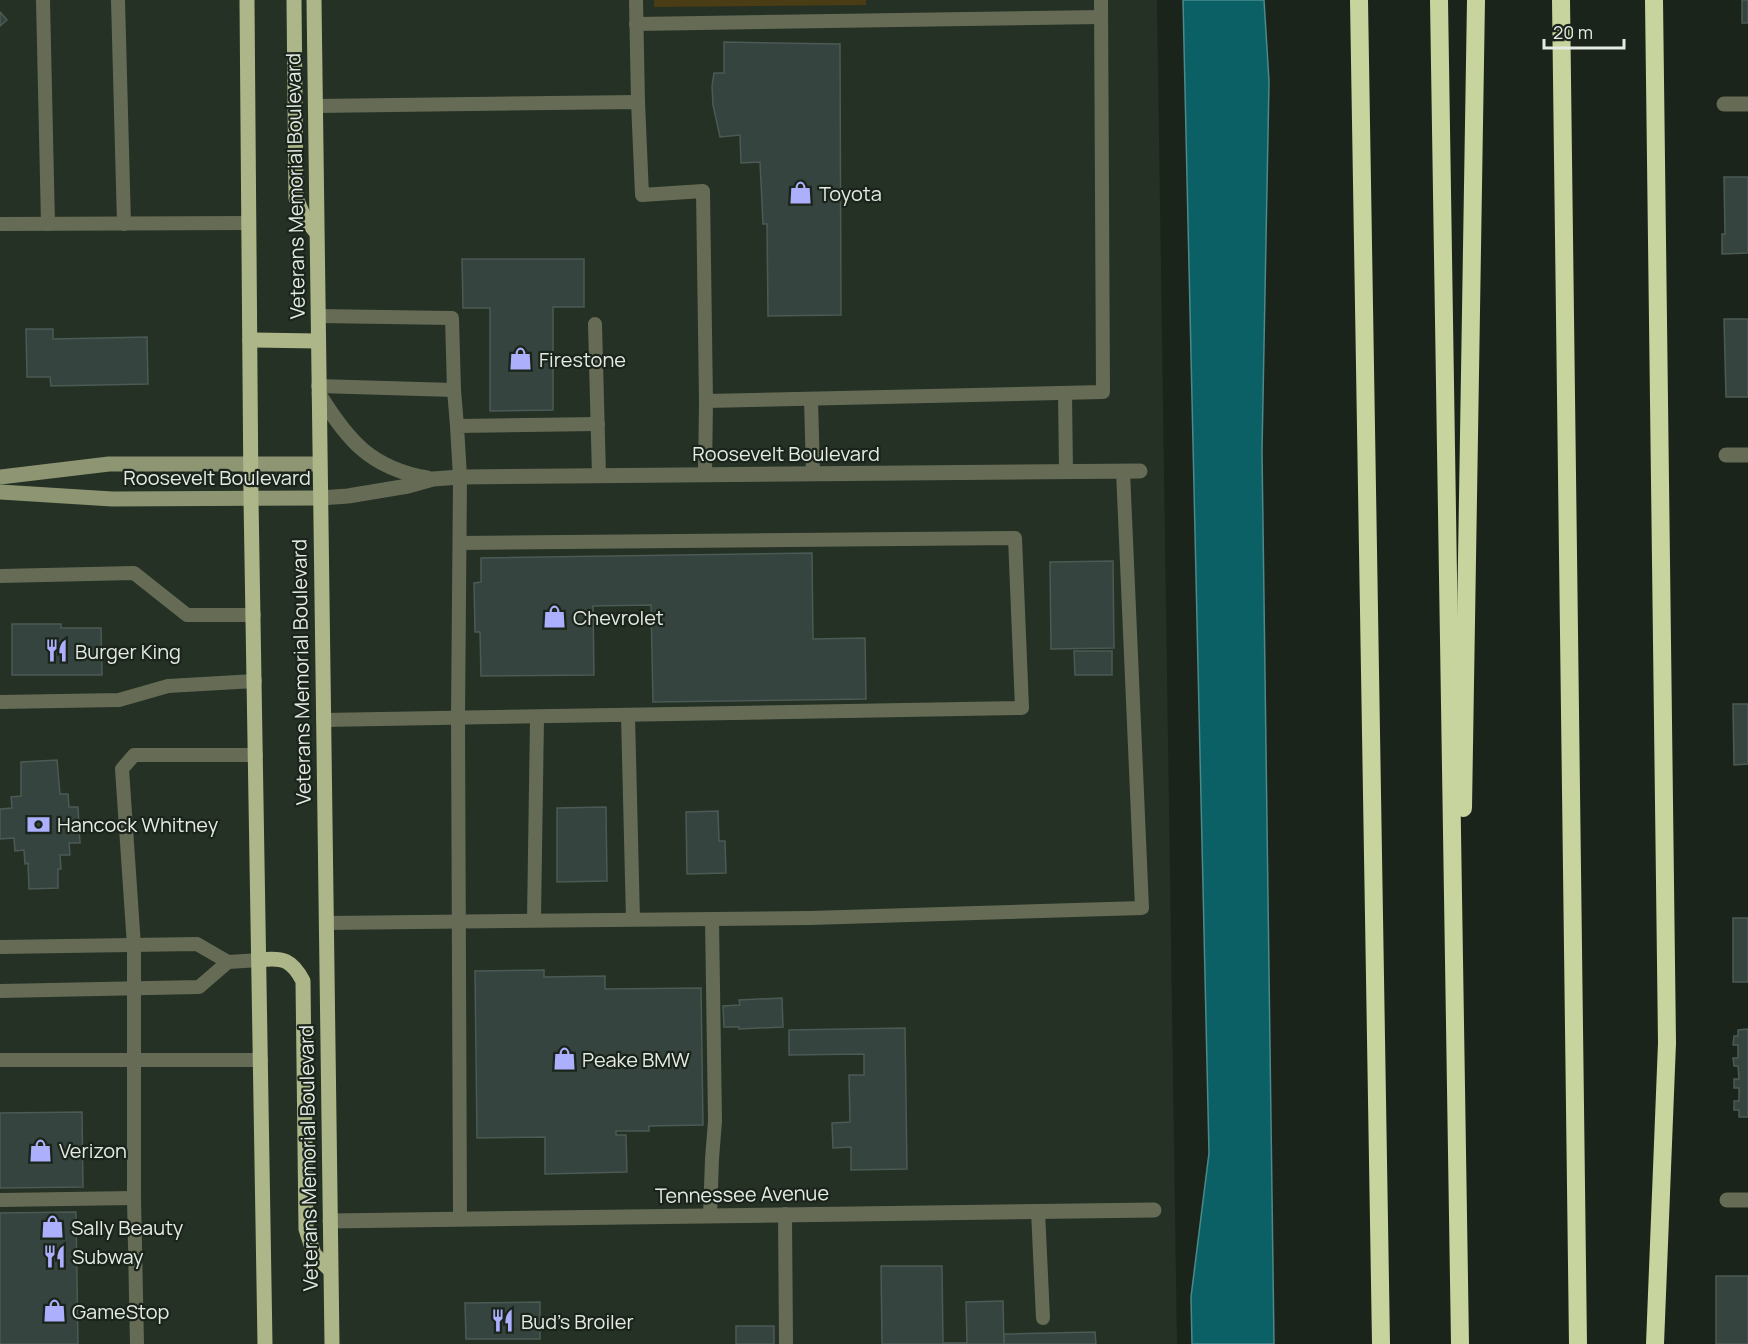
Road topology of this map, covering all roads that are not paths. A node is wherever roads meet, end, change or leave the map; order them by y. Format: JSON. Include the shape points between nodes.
{"nodes":[{"id":1,"x":43,"y":0,"type":"edge"},
{"id":2,"x":118,"y":0,"type":"edge"},
{"id":3,"x":247,"y":0,"type":"edge"},
{"id":4,"x":294,"y":0,"type":"edge"},
{"id":5,"x":314,"y":0,"type":"edge"},
{"id":6,"x":636,"y":0,"type":"edge"},
{"id":7,"x":1101,"y":0,"type":"edge"},
{"id":8,"x":1359,"y":0,"type":"edge"},
{"id":9,"x":1439,"y":0,"type":"edge"},
{"id":10,"x":1476,"y":0,"type":"edge"},
{"id":11,"x":1561,"y":0,"type":"edge"},
{"id":12,"x":1654,"y":0,"type":"edge"},
{"id":13,"x":1101,"y":17,"type":"junction"},
{"id":14,"x":636,"y":24,"type":"junction"},
{"id":15,"x":638,"y":102,"type":"junction"},
{"id":16,"x":1748,"y":104,"type":"edge"},
{"id":17,"x":1724,"y":105,"type":"dead end"},
{"id":18,"x":315,"y":106,"type":"junction"},
{"id":19,"x":249,"y":223,"type":"junction"},
{"id":20,"x":0,"y":224,"type":"edge"},
{"id":21,"x":48,"y":224,"type":"junction"},
{"id":22,"x":124,"y":224,"type":"junction"},
{"id":23,"x":316,"y":232,"type":"junction"},
{"id":24,"x":318,"y":316,"type":"junction"},
{"id":25,"x":596,"y":324,"type":"dead end"},
{"id":26,"x":250,"y":340,"type":"junction"},
{"id":27,"x":317,"y":341,"type":"junction"},
{"id":28,"x":318,"y":390,"type":"junction"},
{"id":29,"x":454,"y":390,"type":"junction"},
{"id":30,"x":1065,"y":393,"type":"junction"},
{"id":31,"x":811,"y":399,"type":"junction"},
{"id":32,"x":706,"y":401,"type":"junction"},
{"id":33,"x":598,"y":424,"type":"junction"},
{"id":34,"x":457,"y":426,"type":"junction"},
{"id":35,"x":1726,"y":455,"type":"dead end"},
{"id":36,"x":1748,"y":455,"type":"edge"},
{"id":37,"x":251,"y":464,"type":"junction"},
{"id":38,"x":319,"y":464,"type":"junction"},
{"id":39,"x":1123,"y":471,"type":"junction"},
{"id":40,"x":1140,"y":471,"type":"dead end"},
{"id":41,"x":1066,"y":472,"type":"junction"},
{"id":42,"x":813,"y":474,"type":"junction"},
{"id":43,"x":705,"y":475,"type":"junction"},
{"id":44,"x":598,"y":476,"type":"junction"},
{"id":45,"x":0,"y":477,"type":"edge"},
{"id":46,"x":460,"y":477,"type":"junction"},
{"id":47,"x":433,"y":479,"type":"junction"},
{"id":48,"x":0,"y":492,"type":"edge"},
{"id":49,"x":320,"y":498,"type":"junction"},
{"id":50,"x":251,"y":499,"type":"junction"},
{"id":51,"x":460,"y":543,"type":"junction"},
{"id":52,"x":0,"y":576,"type":"edge"},
{"id":53,"x":254,"y":615,"type":"junction"},
{"id":54,"x":255,"y":681,"type":"junction"},
{"id":55,"x":0,"y":702,"type":"edge"},
{"id":56,"x":628,"y":716,"type":"junction"},
{"id":57,"x":537,"y":718,"type":"junction"},
{"id":58,"x":458,"y":719,"type":"junction"},
{"id":59,"x":323,"y":720,"type":"junction"},
{"id":60,"x":256,"y":755,"type":"junction"},
{"id":61,"x":633,"y":919,"type":"junction"},
{"id":62,"x":712,"y":919,"type":"junction"},
{"id":63,"x":534,"y":920,"type":"junction"},
{"id":64,"x":459,"y":921,"type":"junction"},
{"id":65,"x":326,"y":923,"type":"junction"},
{"id":66,"x":134,"y":946,"type":"junction"},
{"id":67,"x":0,"y":947,"type":"edge"},
{"id":68,"x":260,"y":960,"type":"junction"},
{"id":69,"x":228,"y":962,"type":"junction"},
{"id":70,"x":135,"y":989,"type":"junction"},
{"id":71,"x":0,"y":991,"type":"edge"},
{"id":72,"x":134,"y":1059,"type":"junction"},
{"id":73,"x":0,"y":1060,"type":"edge"},
{"id":74,"x":261,"y":1060,"type":"junction"},
{"id":75,"x":1458,"y":1166,"type":"junction"},
{"id":76,"x":134,"y":1198,"type":"junction"},
{"id":77,"x":0,"y":1200,"type":"edge"},
{"id":78,"x":1727,"y":1200,"type":"dead end"},
{"id":79,"x":1748,"y":1200,"type":"edge"},
{"id":80,"x":1154,"y":1210,"type":"dead end"},
{"id":81,"x":1038,"y":1211,"type":"junction"},
{"id":82,"x":785,"y":1215,"type":"junction"},
{"id":83,"x":710,"y":1216,"type":"junction"},
{"id":84,"x":460,"y":1219,"type":"junction"},
{"id":85,"x":330,"y":1221,"type":"junction"},
{"id":86,"x":330,"y":1270,"type":"junction"},
{"id":87,"x":1043,"y":1318,"type":"dead end"},
{"id":88,"x":137,"y":1344,"type":"edge"},
{"id":89,"x":265,"y":1344,"type":"edge"},
{"id":90,"x":332,"y":1344,"type":"edge"},
{"id":91,"x":786,"y":1344,"type":"edge"},
{"id":92,"x":1381,"y":1344,"type":"edge"},
{"id":93,"x":1460,"y":1344,"type":"edge"},
{"id":94,"x":1578,"y":1344,"type":"edge"},
{"id":95,"x":1655,"y":1344,"type":"edge"}],
"edges":[{"from":1,"to":21,"type":"lane"},
{"from":2,"to":22,"type":"lane"},
{"from":3,"to":19,"type":"main road"},
{"from":4,"to":23,"type":"main road","via":[[296,198]]},
{"from":5,"to":18,"type":"main road","name":"Veterans Memorial Boulevard"},
{"from":6,"to":14,"type":"lane"},
{"from":7,"to":13,"type":"lane"},
{"from":8,"to":92,"type":"highway"},
{"from":9,"to":75,"type":"highway"},
{"from":10,"to":75,"type":"highway"},
{"from":11,"to":94,"type":"highway"},
{"from":12,"to":95,"type":"highway","via":[[1667,1043]]},
{"from":13,"to":14,"type":"lane"},
{"from":13,"to":30,"type":"lane","via":[[1103,392]]},
{"from":14,"to":15,"type":"lane"},
{"from":15,"to":18,"type":"lane"},
{"from":15,"to":32,"type":"lane","via":[[642,195],[703,191]]},
{"from":16,"to":17,"type":"street"},
{"from":18,"to":23,"type":"main road","name":"Veterans Memorial Boulevard"},
{"from":19,"to":22,"type":"lane"},
{"from":19,"to":26,"type":"main road"},
{"from":20,"to":21,"type":"lane"},
{"from":21,"to":22,"type":"lane"},
{"from":23,"to":24,"type":"main road","name":"Veterans Memorial Boulevard"},
{"from":24,"to":27,"type":"main road","name":"Veterans Memorial Boulevard"},
{"from":24,"to":29,"type":"lane","via":[[452,318]]},
{"from":25,"to":33,"type":"lane"},
{"from":26,"to":27,"type":"main road"},
{"from":26,"to":37,"type":"main road"},
{"from":27,"to":28,"type":"main road","name":"Veterans Memorial Boulevard"},
{"from":28,"to":29,"type":"lane"},
{"from":28,"to":38,"type":"main road","name":"Veterans Memorial Boulevard"},
{"from":28,"to":47,"type":"street","name":"Roosevelt Boulevard","via":[[357,446],[405,474]]},
{"from":29,"to":34,"type":"lane"},
{"from":30,"to":31,"type":"lane"},
{"from":30,"to":41,"type":"lane"},
{"from":31,"to":32,"type":"lane"},
{"from":31,"to":42,"type":"lane"},
{"from":32,"to":43,"type":"lane"},
{"from":33,"to":34,"type":"lane"},
{"from":33,"to":44,"type":"lane"},
{"from":34,"to":46,"type":"lane"},
{"from":35,"to":36,"type":"street"},
{"from":37,"to":38,"type":"street","name":"Roosevelt Boulevard"},
{"from":37,"to":45,"type":"street","name":"Roosevelt Boulevard","via":[[109,464]]},
{"from":37,"to":50,"type":"main road"},
{"from":38,"to":49,"type":"main road","name":"Veterans Memorial Boulevard"},
{"from":39,"to":40,"type":"street","name":"Roosevelt Boulevard"},
{"from":39,"to":41,"type":"street","name":"Roosevelt Boulevard"},
{"from":39,"to":62,"type":"lane","via":[[1142,908]]},
{"from":41,"to":42,"type":"street","name":"Roosevelt Boulevard"},
{"from":42,"to":43,"type":"street","name":"Roosevelt Boulevard"},
{"from":43,"to":44,"type":"street","name":"Roosevelt Boulevard"},
{"from":44,"to":46,"type":"street","name":"Roosevelt Boulevard"},
{"from":46,"to":47,"type":"street","name":"Roosevelt Boulevard"},
{"from":46,"to":51,"type":"lane"},
{"from":47,"to":49,"type":"street","name":"Roosevelt Boulevard","via":[[376,492]]},
{"from":48,"to":50,"type":"street","name":"Roosevelt Boulevard","via":[[112,499]]},
{"from":49,"to":50,"type":"street","name":"Roosevelt Boulevard"},
{"from":49,"to":59,"type":"main road","name":"Veterans Memorial Boulevard"},
{"from":50,"to":53,"type":"main road"},
{"from":51,"to":56,"type":"lane","via":[[1015,538],[1022,708]]},
{"from":51,"to":58,"type":"lane"},
{"from":52,"to":53,"type":"lane","via":[[134,573],[187,615]]},
{"from":53,"to":54,"type":"main road"},
{"from":54,"to":55,"type":"lane","via":[[168,686],[119,700]]},
{"from":54,"to":60,"type":"main road"},
{"from":56,"to":57,"type":"lane"},
{"from":56,"to":61,"type":"lane"},
{"from":57,"to":58,"type":"lane"},
{"from":57,"to":63,"type":"lane"},
{"from":58,"to":59,"type":"lane"},
{"from":58,"to":64,"type":"lane"},
{"from":59,"to":65,"type":"main road","name":"Veterans Memorial Boulevard"},
{"from":60,"to":66,"type":"lane","via":[[134,755],[122,769]]},
{"from":60,"to":68,"type":"main road"},
{"from":61,"to":62,"type":"lane"},
{"from":61,"to":63,"type":"lane"},
{"from":62,"to":83,"type":"lane","via":[[715,1121]]},
{"from":63,"to":64,"type":"lane"},
{"from":64,"to":65,"type":"lane"},
{"from":64,"to":84,"type":"lane"},
{"from":65,"to":85,"type":"main road","name":"Veterans Memorial Boulevard"},
{"from":66,"to":67,"type":"lane"},
{"from":66,"to":69,"type":"lane","via":[[197,944]]},
{"from":66,"to":70,"type":"lane"},
{"from":68,"to":69,"type":"lane"},
{"from":68,"to":74,"type":"main road"},
{"from":68,"to":86,"type":"main road","via":[[286,960],[303,981],[306,1229],[314,1254]]},
{"from":69,"to":70,"type":"lane","via":[[199,987]]},
{"from":70,"to":71,"type":"lane"},
{"from":70,"to":72,"type":"lane"},
{"from":72,"to":73,"type":"lane"},
{"from":72,"to":74,"type":"lane"},
{"from":72,"to":76,"type":"lane"},
{"from":74,"to":89,"type":"main road"},
{"from":75,"to":93,"type":"highway"},
{"from":76,"to":77,"type":"lane"},
{"from":76,"to":88,"type":"lane"},
{"from":78,"to":79,"type":"street"},
{"from":80,"to":81,"type":"street","name":"Tennessee Avenue"},
{"from":81,"to":82,"type":"street","name":"Tennessee Avenue"},
{"from":81,"to":87,"type":"lane"},
{"from":82,"to":83,"type":"street","name":"Tennessee Avenue"},
{"from":82,"to":91,"type":"lane"},
{"from":83,"to":84,"type":"street","name":"Tennessee Avenue"},
{"from":84,"to":85,"type":"street","name":"Tennessee Avenue"},
{"from":85,"to":86,"type":"main road","name":"Veterans Memorial Boulevard"},
{"from":86,"to":90,"type":"main road","name":"Veterans Memorial Boulevard"}]}
